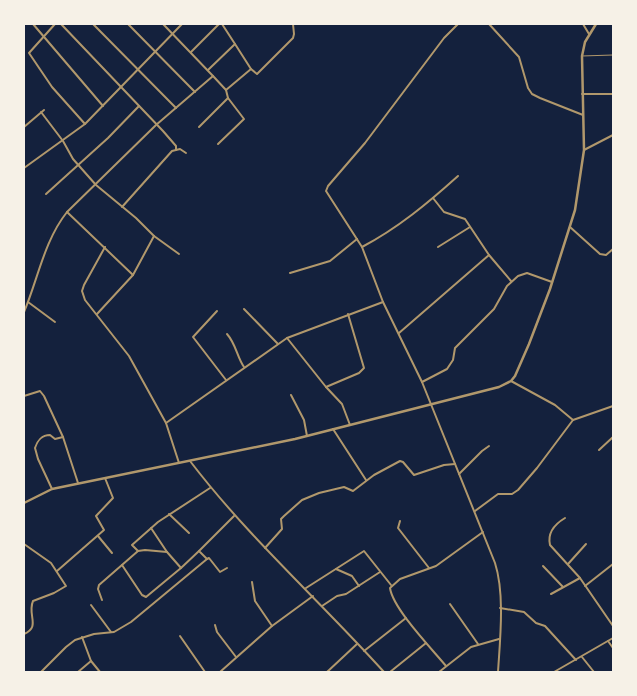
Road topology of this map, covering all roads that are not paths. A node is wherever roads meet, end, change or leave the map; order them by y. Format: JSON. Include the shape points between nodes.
{"nodes":[{"id":1,"x":33,"y":24,"type":"edge"},
{"id":2,"x":55,"y":24,"type":"edge"},
{"id":3,"x":61,"y":24,"type":"edge"},
{"id":4,"x":93,"y":24,"type":"edge"},
{"id":5,"x":128,"y":24,"type":"edge"},
{"id":6,"x":163,"y":24,"type":"edge"},
{"id":7,"x":182,"y":24,"type":"edge"},
{"id":8,"x":219,"y":24,"type":"edge"},
{"id":9,"x":222,"y":24,"type":"edge"},
{"id":10,"x":293,"y":24,"type":"edge"},
{"id":11,"x":458,"y":24,"type":"edge"},
{"id":12,"x":489,"y":24,"type":"edge"},
{"id":13,"x":583,"y":24,"type":"edge"},
{"id":14,"x":596,"y":24,"type":"edge"},
{"id":15,"x":172,"y":34,"type":"junction"},
{"id":16,"x":589,"y":34,"type":"junction"},
{"id":17,"x":44,"y":35,"type":"junction"},
{"id":18,"x":235,"y":44,"type":"junction"},
{"id":19,"x":155,"y":51,"type":"junction"},
{"id":20,"x":191,"y":52,"type":"junction"},
{"id":21,"x":613,"y":55,"type":"edge"},
{"id":22,"x":582,"y":56,"type":"junction"},
{"id":23,"x":251,"y":69,"type":"junction"},
{"id":24,"x":138,"y":70,"type":"junction"},
{"id":25,"x":208,"y":70,"type":"junction"},
{"id":26,"x":213,"y":76,"type":"junction"},
{"id":27,"x":121,"y":89,"type":"junction"},
{"id":28,"x":226,"y":90,"type":"junction"},
{"id":29,"x":195,"y":92,"type":"junction"},
{"id":30,"x":582,"y":94,"type":"junction"},
{"id":31,"x":613,"y":94,"type":"edge"},
{"id":32,"x":228,"y":98,"type":"junction"},
{"id":33,"x":103,"y":106,"type":"junction"},
{"id":34,"x":139,"y":106,"type":"junction"},
{"id":35,"x":176,"y":108,"type":"junction"},
{"id":36,"x":44,"y":110,"type":"dead end"},
{"id":37,"x":41,"y":112,"type":"junction"},
{"id":38,"x":583,"y":115,"type":"junction"},
{"id":39,"x":85,"y":124,"type":"junction"},
{"id":40,"x":156,"y":125,"type":"junction"},
{"id":41,"x":24,"y":127,"type":"edge"},
{"id":42,"x":199,"y":127,"type":"dead end"},
{"id":43,"x":613,"y":135,"type":"edge"},
{"id":44,"x":63,"y":141,"type":"junction"},
{"id":45,"x":218,"y":144,"type":"dead end"},
{"id":46,"x":176,"y":150,"type":"junction"},
{"id":47,"x":584,"y":150,"type":"junction"},
{"id":48,"x":186,"y":153,"type":"dead end"},
{"id":49,"x":79,"y":166,"type":"junction"},
{"id":50,"x":24,"y":168,"type":"edge"},
{"id":51,"x":458,"y":176,"type":"dead end"},
{"id":52,"x":96,"y":185,"type":"junction"},
{"id":53,"x":46,"y":194,"type":"dead end"},
{"id":54,"x":433,"y":198,"type":"junction"},
{"id":55,"x":122,"y":207,"type":"junction"},
{"id":56,"x":67,"y":212,"type":"junction"},
{"id":57,"x":470,"y":227,"type":"junction"},
{"id":58,"x":570,"y":227,"type":"junction"},
{"id":59,"x":154,"y":236,"type":"junction"},
{"id":60,"x":357,"y":239,"type":"junction"},
{"id":61,"x":105,"y":247,"type":"junction"},
{"id":62,"x":362,"y":247,"type":"junction"},
{"id":63,"x":438,"y":247,"type":"dead end"},
{"id":64,"x":613,"y":251,"type":"edge"},
{"id":65,"x":179,"y":254,"type":"dead end"},
{"id":66,"x":489,"y":255,"type":"junction"},
{"id":67,"x":290,"y":273,"type":"dead end"},
{"id":68,"x":133,"y":275,"type":"junction"},
{"id":69,"x":511,"y":281,"type":"junction"},
{"id":70,"x":552,"y":282,"type":"junction"},
{"id":71,"x":28,"y":302,"type":"junction"},
{"id":72,"x":383,"y":302,"type":"junction"},
{"id":73,"x":244,"y":309,"type":"dead end"},
{"id":74,"x":218,"y":311,"type":"dead end"},
{"id":75,"x":24,"y":312,"type":"edge"},
{"id":76,"x":96,"y":314,"type":"junction"},
{"id":77,"x":348,"y":314,"type":"junction"},
{"id":78,"x":55,"y":322,"type":"dead end"},
{"id":79,"x":398,"y":333,"type":"junction"},
{"id":80,"x":228,"y":334,"type":"dead end"},
{"id":81,"x":287,"y":338,"type":"junction"},
{"id":82,"x":278,"y":344,"type":"junction"},
{"id":83,"x":244,"y":367,"type":"junction"},
{"id":84,"x":226,"y":380,"type":"junction"},
{"id":85,"x":511,"y":381,"type":"junction"},
{"id":86,"x":422,"y":382,"type":"junction"},
{"id":87,"x":326,"y":387,"type":"junction"},
{"id":88,"x":291,"y":395,"type":"dead end"},
{"id":89,"x":24,"y":396,"type":"edge"},
{"id":90,"x":431,"y":404,"type":"junction"},
{"id":91,"x":613,"y":406,"type":"edge"},
{"id":92,"x":572,"y":420,"type":"junction"},
{"id":93,"x":166,"y":423,"type":"junction"},
{"id":94,"x":350,"y":425,"type":"junction"},
{"id":95,"x":333,"y":429,"type":"junction"},
{"id":96,"x":307,"y":436,"type":"junction"},
{"id":97,"x":63,"y":437,"type":"junction"},
{"id":98,"x":613,"y":437,"type":"edge"},
{"id":99,"x":490,"y":446,"type":"dead end"},
{"id":100,"x":599,"y":450,"type":"dead end"},
{"id":101,"x":189,"y":460,"type":"junction"},
{"id":102,"x":179,"y":463,"type":"junction"},
{"id":103,"x":455,"y":464,"type":"junction"},
{"id":104,"x":459,"y":474,"type":"junction"},
{"id":105,"x":105,"y":478,"type":"junction"},
{"id":106,"x":366,"y":480,"type":"junction"},
{"id":107,"x":78,"y":483,"type":"junction"},
{"id":108,"x":210,"y":488,"type":"junction"},
{"id":109,"x":52,"y":489,"type":"junction"},
{"id":110,"x":24,"y":502,"type":"edge"},
{"id":111,"x":475,"y":510,"type":"junction"},
{"id":112,"x":170,"y":514,"type":"junction"},
{"id":113,"x":234,"y":516,"type":"junction"},
{"id":114,"x":565,"y":518,"type":"dead end"},
{"id":115,"x":400,"y":521,"type":"dead end"},
{"id":116,"x":151,"y":528,"type":"junction"},
{"id":117,"x":482,"y":532,"type":"junction"},
{"id":118,"x":189,"y":533,"type":"dead end"},
{"id":119,"x":98,"y":536,"type":"junction"},
{"id":120,"x":24,"y":544,"type":"edge"},
{"id":121,"x":586,"y":544,"type":"dead end"},
{"id":122,"x":266,"y":548,"type":"junction"},
{"id":123,"x":138,"y":551,"type":"junction"},
{"id":124,"x":200,"y":551,"type":"junction"},
{"id":125,"x":167,"y":552,"type":"junction"},
{"id":126,"x":112,"y":553,"type":"dead end"},
{"id":127,"x":206,"y":559,"type":"junction"},
{"id":128,"x":568,"y":564,"type":"junction"},
{"id":129,"x":613,"y":564,"type":"edge"},
{"id":130,"x":122,"y":565,"type":"junction"},
{"id":131,"x":543,"y":566,"type":"dead end"},
{"id":132,"x":181,"y":568,"type":"junction"},
{"id":133,"x":227,"y":568,"type":"dead end"},
{"id":134,"x":430,"y":568,"type":"junction"},
{"id":135,"x":336,"y":569,"type":"junction"},
{"id":136,"x":57,"y":571,"type":"junction"},
{"id":137,"x":380,"y":572,"type":"junction"},
{"id":138,"x":580,"y":578,"type":"junction"},
{"id":139,"x":252,"y":582,"type":"dead end"},
{"id":140,"x":391,"y":585,"type":"junction"},
{"id":141,"x":359,"y":586,"type":"junction"},
{"id":142,"x":585,"y":586,"type":"junction"},
{"id":143,"x":563,"y":587,"type":"junction"},
{"id":144,"x":306,"y":588,"type":"junction"},
{"id":145,"x":551,"y":594,"type":"dead end"},
{"id":146,"x":313,"y":596,"type":"junction"},
{"id":147,"x":102,"y":600,"type":"dead end"},
{"id":148,"x":450,"y":604,"type":"dead end"},
{"id":149,"x":90,"y":605,"type":"dead end"},
{"id":150,"x":322,"y":606,"type":"junction"},
{"id":151,"x":500,"y":608,"type":"junction"},
{"id":152,"x":406,"y":618,"type":"junction"},
{"id":153,"x":215,"y":625,"type":"dead end"},
{"id":154,"x":272,"y":626,"type":"junction"},
{"id":155,"x":613,"y":626,"type":"edge"},
{"id":156,"x":111,"y":632,"type":"junction"},
{"id":157,"x":24,"y":634,"type":"edge"},
{"id":158,"x":180,"y":636,"type":"dead end"},
{"id":159,"x":82,"y":637,"type":"junction"},
{"id":160,"x":613,"y":638,"type":"edge"},
{"id":161,"x":499,"y":639,"type":"junction"},
{"id":162,"x":608,"y":641,"type":"junction"},
{"id":163,"x":427,"y":643,"type":"junction"},
{"id":164,"x":357,"y":644,"type":"junction"},
{"id":165,"x":478,"y":644,"type":"junction"},
{"id":166,"x":613,"y":648,"type":"edge"},
{"id":167,"x":364,"y":651,"type":"junction"},
{"id":168,"x":236,"y":657,"type":"junction"},
{"id":169,"x":582,"y":657,"type":"junction"},
{"id":170,"x":576,"y":660,"type":"junction"},
{"id":171,"x":90,"y":661,"type":"junction"},
{"id":172,"x":446,"y":666,"type":"junction"},
{"id":173,"x":559,"y":671,"type":"edge"},
{"id":174,"x":41,"y":672,"type":"edge"},
{"id":175,"x":78,"y":672,"type":"edge"},
{"id":176,"x":100,"y":672,"type":"edge"},
{"id":177,"x":205,"y":672,"type":"edge"},
{"id":178,"x":220,"y":672,"type":"edge"},
{"id":179,"x":327,"y":672,"type":"edge"},
{"id":180,"x":384,"y":672,"type":"edge"},
{"id":181,"x":390,"y":672,"type":"edge"},
{"id":182,"x":439,"y":672,"type":"edge"},
{"id":183,"x":498,"y":672,"type":"edge"},
{"id":184,"x":554,"y":672,"type":"edge"},
{"id":185,"x":594,"y":672,"type":"edge"}],
"edges":[{"from":1,"to":17,"type":"street"},
{"from":2,"to":17,"type":"street"},
{"from":3,"to":27,"type":"street"},
{"from":4,"to":24,"type":"street"},
{"from":5,"to":19,"type":"street"},
{"from":6,"to":15,"type":"street"},
{"from":7,"to":15,"type":"street"},
{"from":8,"to":20,"type":"street"},
{"from":9,"to":18,"type":"street"},
{"from":10,"to":23,"type":"street","via":[[294,34],[290,41],[257,74]]},
{"from":11,"to":60,"type":"street","via":[[439,44],[365,143],[326,189]]},
{"from":12,"to":38,"type":"street","via":[[519,57],[532,94]]},
{"from":13,"to":16,"type":"street"},
{"from":14,"to":16,"type":"street"},
{"from":15,"to":19,"type":"street"},
{"from":15,"to":20,"type":"street"},
{"from":16,"to":22,"type":"street"},
{"from":17,"to":33,"type":"street","via":[[80,82]]},
{"from":17,"to":39,"type":"street","via":[[28,53],[52,87]]},
{"from":18,"to":23,"type":"street"},
{"from":18,"to":25,"type":"street"},
{"from":19,"to":24,"type":"street"},
{"from":19,"to":29,"type":"street"},
{"from":20,"to":25,"type":"street"},
{"from":21,"to":22,"type":"lane"},
{"from":22,"to":30,"type":"street"},
{"from":23,"to":28,"type":"street"},
{"from":24,"to":27,"type":"street"},
{"from":24,"to":35,"type":"street"},
{"from":25,"to":26,"type":"street"},
{"from":26,"to":28,"type":"street"},
{"from":26,"to":29,"type":"street"},
{"from":27,"to":33,"type":"street"},
{"from":27,"to":34,"type":"street"},
{"from":28,"to":32,"type":"street"},
{"from":29,"to":35,"type":"street"},
{"from":30,"to":31,"type":"street"},
{"from":30,"to":38,"type":"street"},
{"from":32,"to":42,"type":"street"},
{"from":32,"to":45,"type":"street","via":[[244,119]]},
{"from":33,"to":39,"type":"street"},
{"from":34,"to":40,"type":"street"},
{"from":34,"to":49,"type":"street"},
{"from":35,"to":40,"type":"street"},
{"from":36,"to":37,"type":"street"},
{"from":37,"to":41,"type":"street"},
{"from":37,"to":44,"type":"street"},
{"from":38,"to":47,"type":"street"},
{"from":39,"to":44,"type":"street"},
{"from":40,"to":46,"type":"street","via":[[176,146]]},
{"from":40,"to":52,"type":"street"},
{"from":43,"to":47,"type":"street"},
{"from":44,"to":49,"type":"street"},
{"from":44,"to":50,"type":"street"},
{"from":46,"to":48,"type":"street"},
{"from":46,"to":55,"type":"street","via":[[172,151]]},
{"from":47,"to":58,"type":"street","via":[[577,200]]},
{"from":49,"to":52,"type":"street"},
{"from":49,"to":53,"type":"street"},
{"from":51,"to":54,"type":"street"},
{"from":52,"to":55,"type":"street"},
{"from":52,"to":56,"type":"street"},
{"from":54,"to":57,"type":"street","via":[[444,212],[465,219]]},
{"from":54,"to":62,"type":"street","via":[[386,233]]},
{"from":55,"to":59,"type":"street"},
{"from":56,"to":61,"type":"street"},
{"from":56,"to":71,"type":"street","via":[[46,250]]},
{"from":57,"to":63,"type":"street"},
{"from":57,"to":66,"type":"street"},
{"from":58,"to":64,"type":"street","via":[[600,254],[606,255]]},
{"from":58,"to":70,"type":"street"},
{"from":59,"to":65,"type":"street"},
{"from":59,"to":68,"type":"street"},
{"from":60,"to":62,"type":"street"},
{"from":60,"to":67,"type":"street","via":[[330,261]]},
{"from":61,"to":68,"type":"street"},
{"from":61,"to":76,"type":"street","via":[[82,291],[85,300]]},
{"from":62,"to":72,"type":"street"},
{"from":66,"to":69,"type":"street"},
{"from":66,"to":79,"type":"street"},
{"from":68,"to":76,"type":"street"},
{"from":69,"to":70,"type":"street","via":[[524,273]]},
{"from":69,"to":86,"type":"street","via":[[494,309],[455,348],[453,360],[447,369]]},
{"from":70,"to":85,"type":"street","via":[[536,330]]},
{"from":71,"to":75,"type":"street"},
{"from":71,"to":78,"type":"street"},
{"from":72,"to":77,"type":"street"},
{"from":72,"to":79,"type":"street"},
{"from":73,"to":82,"type":"street"},
{"from":74,"to":84,"type":"street","via":[[193,337]]},
{"from":76,"to":93,"type":"street","via":[[129,356]]},
{"from":77,"to":81,"type":"street"},
{"from":77,"to":87,"type":"street","via":[[364,368]]},
{"from":79,"to":86,"type":"street"},
{"from":80,"to":83,"type":"street"},
{"from":81,"to":82,"type":"street"},
{"from":81,"to":87,"type":"street"},
{"from":82,"to":83,"type":"street"},
{"from":83,"to":84,"type":"street"},
{"from":84,"to":93,"type":"street"},
{"from":85,"to":90,"type":"street","via":[[499,387]]},
{"from":85,"to":92,"type":"street","via":[[555,405]]},
{"from":86,"to":90,"type":"street"},
{"from":87,"to":94,"type":"street","via":[[342,404]]},
{"from":88,"to":96,"type":"street","via":[[304,420]]},
{"from":89,"to":97,"type":"street","via":[[37,391],[42,393]]},
{"from":90,"to":94,"type":"street"},
{"from":90,"to":103,"type":"street"},
{"from":91,"to":92,"type":"street"},
{"from":92,"to":111,"type":"street","via":[[518,490],[512,494],[498,494]]},
{"from":93,"to":102,"type":"street"},
{"from":94,"to":95,"type":"street"},
{"from":95,"to":96,"type":"street"},
{"from":95,"to":106,"type":"street"},
{"from":96,"to":101,"type":"street"},
{"from":97,"to":107,"type":"street"},
{"from":97,"to":109,"type":"street","via":[[55,439],[50,435],[45,436],[38,441],[35,448]]},
{"from":98,"to":100,"type":"street"},
{"from":99,"to":104,"type":"street"},
{"from":101,"to":102,"type":"street"},
{"from":101,"to":108,"type":"street"},
{"from":102,"to":105,"type":"street"},
{"from":103,"to":104,"type":"street"},
{"from":103,"to":106,"type":"street","via":[[414,475],[401,461]]},
{"from":104,"to":111,"type":"street"},
{"from":105,"to":107,"type":"street"},
{"from":105,"to":119,"type":"street","via":[[113,498],[97,514],[105,528]]},
{"from":106,"to":122,"type":"street","via":[[353,491],[344,487],[302,500],[281,519],[282,529]]},
{"from":107,"to":109,"type":"street"},
{"from":108,"to":112,"type":"street"},
{"from":108,"to":113,"type":"street"},
{"from":109,"to":110,"type":"street"},
{"from":111,"to":117,"type":"street"},
{"from":112,"to":116,"type":"street"},
{"from":112,"to":118,"type":"street"},
{"from":113,"to":122,"type":"street"},
{"from":113,"to":124,"type":"street"},
{"from":114,"to":128,"type":"street","via":[[554,526],[549,540]]},
{"from":115,"to":134,"type":"street","via":[[398,528]]},
{"from":116,"to":123,"type":"street","via":[[132,544]]},
{"from":116,"to":125,"type":"street"},
{"from":117,"to":134,"type":"street"},
{"from":117,"to":151,"type":"street","via":[[499,574]]},
{"from":119,"to":126,"type":"street"},
{"from":119,"to":136,"type":"street"},
{"from":120,"to":136,"type":"street","via":[[35,554],[45,558]]},
{"from":121,"to":128,"type":"street"},
{"from":122,"to":144,"type":"street"},
{"from":123,"to":125,"type":"street"},
{"from":123,"to":130,"type":"street"},
{"from":124,"to":127,"type":"street"},
{"from":124,"to":132,"type":"street"},
{"from":125,"to":132,"type":"street"},
{"from":127,"to":133,"type":"street","via":[[210,558],[220,572]]},
{"from":127,"to":156,"type":"street","via":[[131,622]]},
{"from":128,"to":138,"type":"street"},
{"from":129,"to":142,"type":"street"},
{"from":130,"to":132,"type":"street","via":[[146,597]]},
{"from":130,"to":147,"type":"street","via":[[98,586]]},
{"from":131,"to":143,"type":"street"},
{"from":134,"to":140,"type":"street"},
{"from":135,"to":137,"type":"street","via":[[364,551]]},
{"from":135,"to":141,"type":"street","via":[[352,576]]},
{"from":135,"to":144,"type":"street"},
{"from":136,"to":157,"type":"street","via":[[66,586],[54,594],[33,601],[33,628]]},
{"from":137,"to":140,"type":"street"},
{"from":137,"to":141,"type":"street"},
{"from":138,"to":142,"type":"street"},
{"from":138,"to":143,"type":"street"},
{"from":139,"to":154,"type":"street","via":[[255,601]]},
{"from":140,"to":152,"type":"street","via":[[390,590]]},
{"from":141,"to":150,"type":"street"},
{"from":142,"to":155,"type":"street"},
{"from":143,"to":145,"type":"street"},
{"from":144,"to":146,"type":"street"},
{"from":146,"to":150,"type":"street"},
{"from":146,"to":154,"type":"street"},
{"from":148,"to":165,"type":"street"},
{"from":149,"to":156,"type":"street"},
{"from":150,"to":164,"type":"street"},
{"from":151,"to":161,"type":"street"},
{"from":151,"to":170,"type":"street","via":[[524,612],[536,623],[544,626]]},
{"from":152,"to":163,"type":"street"},
{"from":152,"to":167,"type":"street"},
{"from":153,"to":168,"type":"street","via":[[217,632]]},
{"from":154,"to":168,"type":"street"},
{"from":156,"to":159,"type":"street"},
{"from":158,"to":177,"type":"street"},
{"from":159,"to":171,"type":"street"},
{"from":159,"to":174,"type":"street","via":[[69,643]]},
{"from":160,"to":162,"type":"street"},
{"from":161,"to":165,"type":"street"},
{"from":161,"to":183,"type":"street"},
{"from":162,"to":166,"type":"street"},
{"from":162,"to":169,"type":"street"},
{"from":163,"to":172,"type":"street"},
{"from":163,"to":181,"type":"street"},
{"from":164,"to":167,"type":"street"},
{"from":164,"to":179,"type":"street"},
{"from":165,"to":172,"type":"street","via":[[467,649]]},
{"from":167,"to":180,"type":"street"},
{"from":168,"to":178,"type":"street"},
{"from":169,"to":170,"type":"street"},
{"from":169,"to":185,"type":"street"},
{"from":170,"to":173,"type":"street"},
{"from":171,"to":175,"type":"street"},
{"from":171,"to":176,"type":"street"},
{"from":172,"to":182,"type":"street"},
{"from":173,"to":184,"type":"street"}]}
